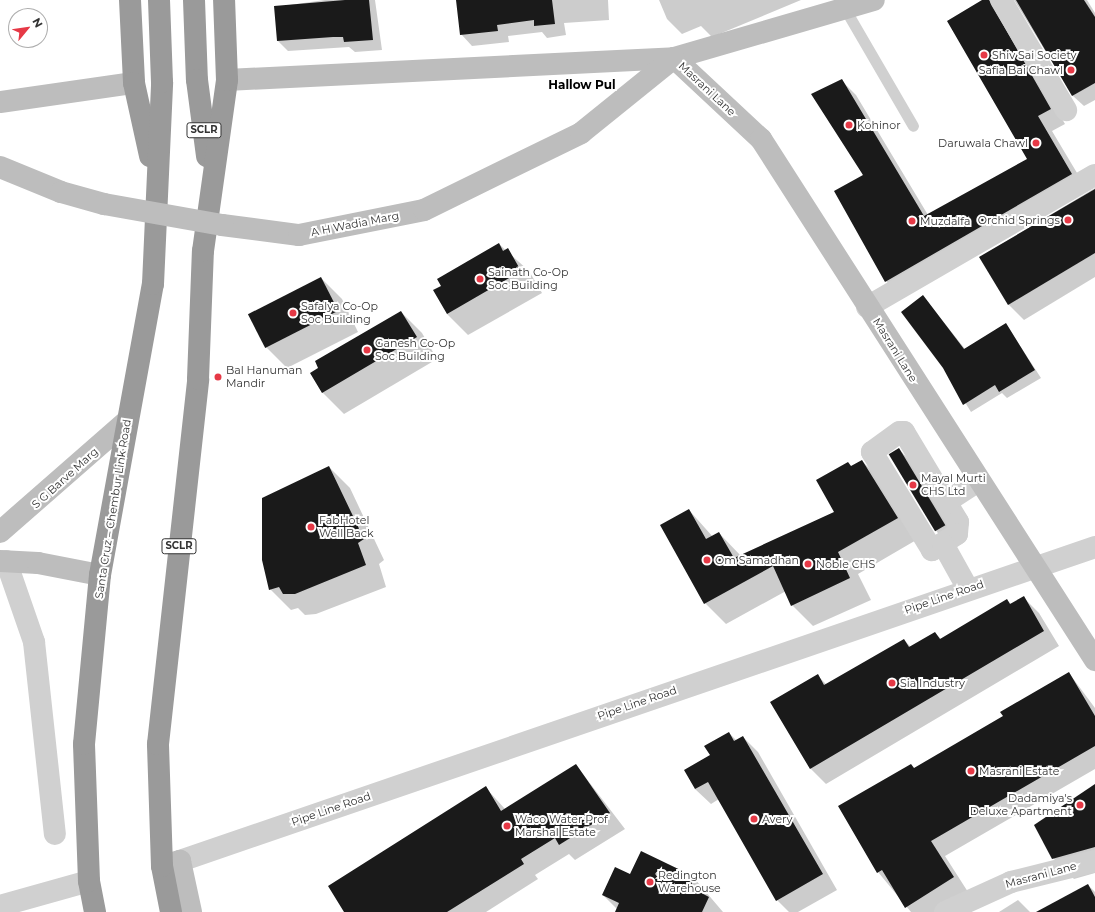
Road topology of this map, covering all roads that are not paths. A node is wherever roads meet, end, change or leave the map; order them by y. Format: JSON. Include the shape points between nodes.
{"nodes":[{"id":1,"x":130,"y":0,"type":"edge"},
{"id":2,"x":159,"y":0,"type":"edge"},
{"id":3,"x":194,"y":0,"type":"edge"},
{"id":4,"x":224,"y":0,"type":"edge"},
{"id":5,"x":874,"y":0,"type":"edge"},
{"id":6,"x":1002,"y":0,"type":"edge"},
{"id":7,"x":845,"y":9,"type":"junction"},
{"id":8,"x":674,"y":58,"type":"junction"},
{"id":9,"x":227,"y":80,"type":"junction"},
{"id":10,"x":134,"y":83,"type":"junction"},
{"id":11,"x":0,"y":102,"type":"edge"},
{"id":12,"x":1066,"y":110,"type":"dead end"},
{"id":13,"x":913,"y":126,"type":"dead end"},
{"id":14,"x":0,"y":166,"type":"edge"},
{"id":15,"x":1095,"y":175,"type":"edge"},
{"id":16,"x":155,"y":179,"type":"junction"},
{"id":17,"x":210,"y":179,"type":"junction"},
{"id":18,"x":867,"y":307,"type":"junction"},
{"id":19,"x":127,"y":421,"type":"junction"},
{"id":20,"x":978,"y":481,"type":"junction"},
{"id":21,"x":946,"y":502,"type":"junction"},
{"id":22,"x":0,"y":532,"type":"edge"},
{"id":23,"x":943,"y":544,"type":"junction"},
{"id":24,"x":1095,"y":547,"type":"edge"},
{"id":25,"x":3,"y":561,"type":"edge"},
{"id":26,"x":1032,"y":567,"type":"junction"},
{"id":27,"x":100,"y":575,"type":"junction"},
{"id":28,"x":968,"y":589,"type":"junction"},
{"id":29,"x":1095,"y":660,"type":"edge"},
{"id":30,"x":55,"y":834,"type":"dead end"},
{"id":31,"x":1095,"y":861,"type":"edge"},
{"id":32,"x":171,"y":863,"type":"junction"},
{"id":33,"x":89,"y":881,"type":"junction"},
{"id":34,"x":0,"y":906,"type":"edge"},
{"id":35,"x":95,"y":912,"type":"edge"},
{"id":36,"x":172,"y":912,"type":"edge"},
{"id":37,"x":191,"y":912,"type":"edge"},
{"id":38,"x":946,"y":912,"type":"edge"}],
"edges":[{"from":1,"to":10,"type":"highway"},
{"from":2,"to":16,"type":"highway","via":[[162,82]]},
{"from":3,"to":17,"type":"highway","number":"SCLR","via":[[197,80]]},
{"from":4,"to":9,"type":"highway"},
{"from":5,"to":7,"type":"street"},
{"from":6,"to":12,"type":"street"},
{"from":7,"to":8,"type":"street"},
{"from":7,"to":13,"type":"lane"},
{"from":8,"to":9,"type":"street"},
{"from":8,"to":14,"type":"street","name":"A H Wadia Marg","bridge":true,"via":[[581,133],[424,210],[299,235],[222,225],[104,204],[61,192]]},
{"from":8,"to":18,"type":"street","name":"Masrani Lane","via":[[761,139]]},
{"from":9,"to":17,"type":"highway"},
{"from":10,"to":11,"type":"street"},
{"from":10,"to":16,"type":"highway"},
{"from":15,"to":18,"type":"street"},
{"from":16,"to":19,"type":"highway","name":"Santa Cruz – Chembur Link Road","via":[[153,284]]},
{"from":17,"to":32,"type":"highway","number":"SCLR","via":[[203,251],[198,379],[158,744]]},
{"from":18,"to":20,"type":"street","name":"Masrani Lane"},
{"from":19,"to":22,"type":"street","name":"S G Barve Marg"},
{"from":19,"to":27,"type":"highway","name":"Santa Cruz – Chembur Link Road"},
{"from":20,"to":21,"type":"street"},
{"from":20,"to":26,"type":"street","name":"Masrani Lane"},
{"from":21,"to":23,"type":"street","via":[[959,528],[957,534]]},
{"from":21,"to":23,"type":"street","via":[[904,432],[872,450],[929,549]]},
{"from":23,"to":28,"type":"street"},
{"from":24,"to":26,"type":"street","name":"Pipe Line Road"},
{"from":25,"to":27,"type":"street"},
{"from":25,"to":30,"type":"street","via":[[34,642]]},
{"from":26,"to":28,"type":"street","name":"Pipe Line Road"},
{"from":26,"to":29,"type":"street","name":"Masrani Lane"},
{"from":27,"to":33,"type":"highway","name":"Santa Cruz – Chembur Link Road","via":[[84,744]]},
{"from":28,"to":32,"type":"street","name":"Pipe Line Road"},
{"from":31,"to":38,"type":"street","name":"Masrani Lane","via":[[1011,882]]},
{"from":32,"to":36,"type":"highway","number":"SCLR"},
{"from":32,"to":37,"type":"street"},
{"from":33,"to":34,"type":"street"},
{"from":33,"to":35,"type":"highway","name":"Santa Cruz – Chembur Link Road"}]}
